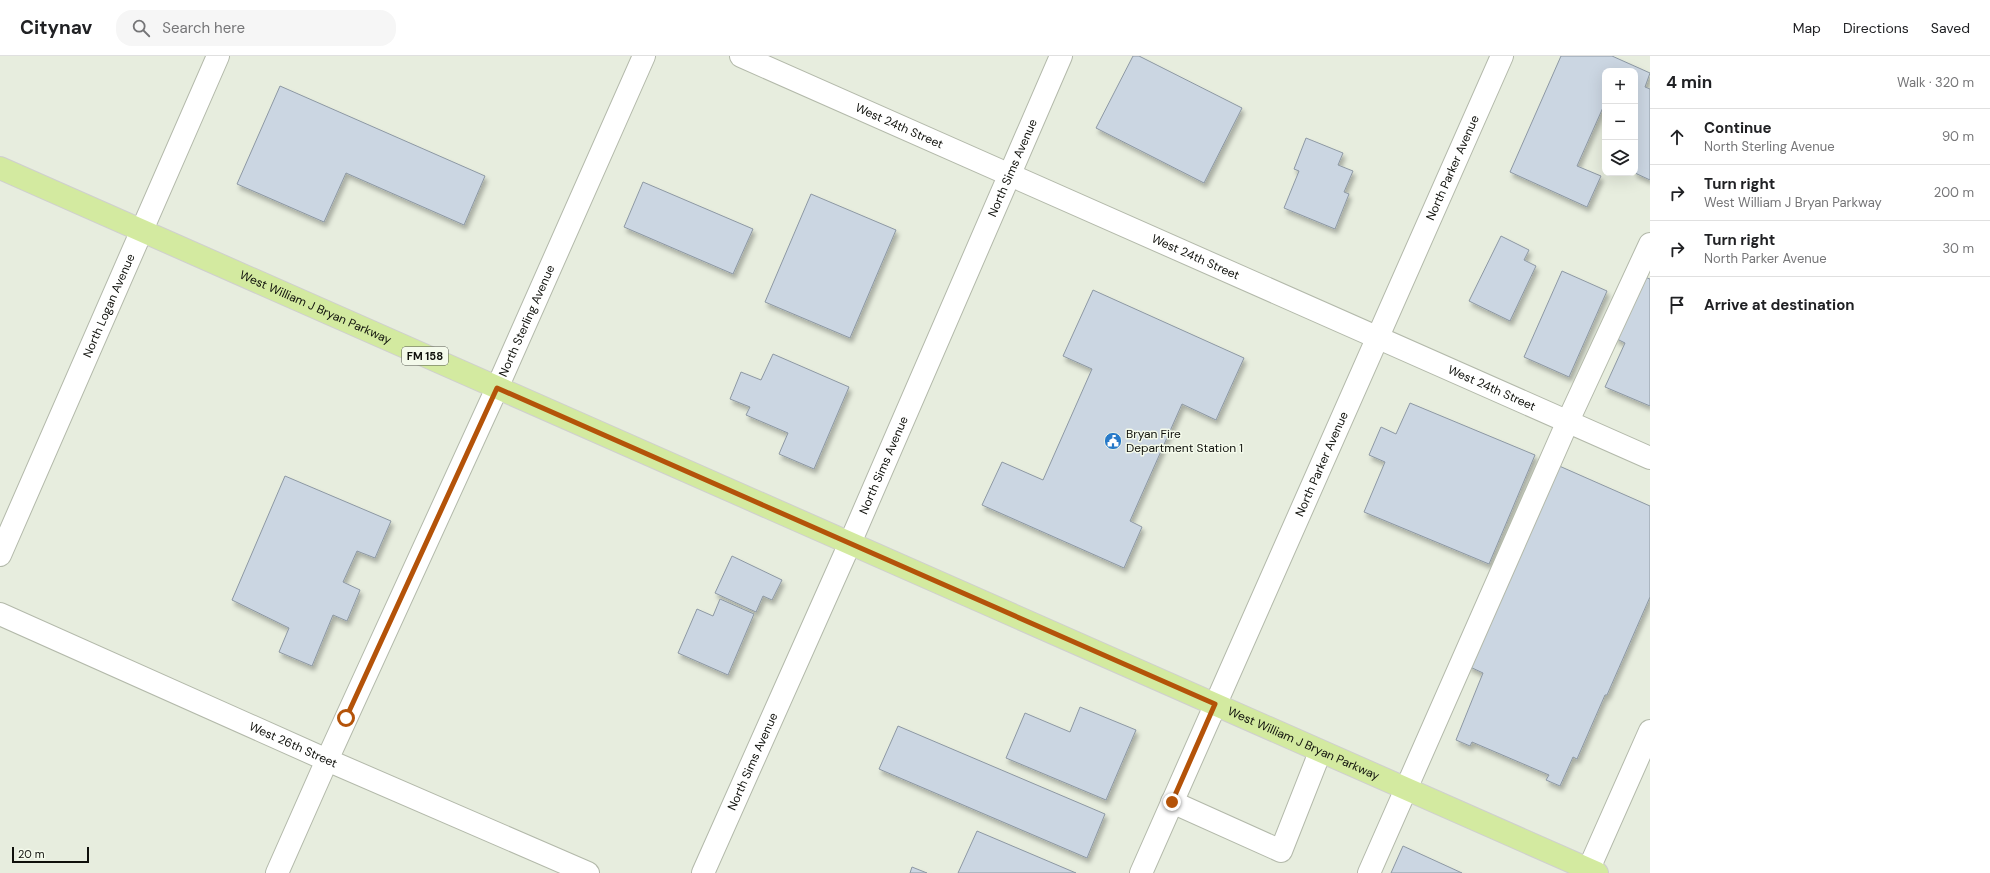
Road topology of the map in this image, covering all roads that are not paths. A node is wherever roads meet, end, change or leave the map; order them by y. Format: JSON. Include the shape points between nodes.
{"nodes":[{"id":1,"x":218,"y":56,"type":"edge"},
{"id":2,"x":644,"y":56,"type":"edge"},
{"id":3,"x":741,"y":56,"type":"edge"},
{"id":4,"x":1061,"y":56,"type":"edge"},
{"id":5,"x":1502,"y":56,"type":"edge"},
{"id":6,"x":0,"y":168,"type":"edge"},
{"id":7,"x":1009,"y":174,"type":"junction"},
{"id":8,"x":143,"y":231,"type":"junction"},
{"id":9,"x":1650,"y":244,"type":"edge"},
{"id":10,"x":1378,"y":337,"type":"junction"},
{"id":11,"x":497,"y":388,"type":"junction"},
{"id":12,"x":1568,"y":421,"type":"junction"},
{"id":13,"x":1650,"y":458,"type":"edge"},
{"id":14,"x":850,"y":543,"type":"junction"},
{"id":15,"x":0,"y":555,"type":"edge"},
{"id":16,"x":0,"y":614,"type":"edge"},
{"id":17,"x":1215,"y":704,"type":"junction"},
{"id":18,"x":1650,"y":731,"type":"edge"},
{"id":19,"x":1320,"y":752,"type":"junction"},
{"id":20,"x":327,"y":760,"type":"junction"},
{"id":21,"x":1406,"y":788,"type":"junction"},
{"id":22,"x":1172,"y":802,"type":"junction"},
{"id":23,"x":1591,"y":872,"type":"edge"},
{"id":24,"x":277,"y":873,"type":"edge"},
{"id":25,"x":588,"y":873,"type":"edge"},
{"id":26,"x":703,"y":873,"type":"edge"},
{"id":27,"x":1141,"y":873,"type":"edge"},
{"id":28,"x":1369,"y":873,"type":"edge"}],
"edges":[{"from":1,"to":8,"type":"street","name":"North Logan Avenue"},
{"from":2,"to":11,"type":"street","name":"North Sterling Avenue"},
{"from":3,"to":7,"type":"street","name":"West 24th Street"},
{"from":4,"to":7,"type":"street","name":"North Sims Avenue"},
{"from":5,"to":10,"type":"street","name":"North Parker Avenue"},
{"from":6,"to":8,"type":"main road","name":"West William J Bryan Parkway","number":"FM 158"},
{"from":7,"to":10,"type":"street","name":"West 24th Street"},
{"from":7,"to":14,"type":"street","name":"North Sims Avenue"},
{"from":8,"to":11,"type":"main road","name":"West William J Bryan Parkway","number":"FM 158"},
{"from":8,"to":15,"type":"street","name":"North Logan Avenue"},
{"from":9,"to":12,"type":"street"},
{"from":10,"to":12,"type":"street","name":"West 24th Street"},
{"from":10,"to":17,"type":"street","name":"North Parker Avenue"},
{"from":11,"to":14,"type":"main road","name":"West William J Bryan Parkway","number":"FM 158"},
{"from":11,"to":20,"type":"street","name":"North Sterling Avenue"},
{"from":12,"to":13,"type":"street","name":"West 24th Street"},
{"from":12,"to":21,"type":"street"},
{"from":14,"to":17,"type":"main road","name":"West William J Bryan Parkway","number":"FM 158"},
{"from":14,"to":26,"type":"street","name":"North Sims Avenue"},
{"from":16,"to":20,"type":"street","name":"West 26th Street"},
{"from":17,"to":19,"type":"main road","name":"West William J Bryan Parkway","number":"FM 158"},
{"from":17,"to":22,"type":"street","name":"North Parker Avenue"},
{"from":18,"to":23,"type":"street"},
{"from":19,"to":21,"type":"main road","name":"West William J Bryan Parkway","number":"FM 158"},
{"from":19,"to":22,"type":"street","via":[[1282,851]]},
{"from":20,"to":24,"type":"street","name":"North Sterling Avenue"},
{"from":20,"to":25,"type":"street","name":"West 26th Street"},
{"from":21,"to":23,"type":"main road","name":"West William J Bryan Parkway","number":"FM 158"},
{"from":21,"to":28,"type":"street"},
{"from":22,"to":27,"type":"street","name":"North Parker Avenue"}]}
